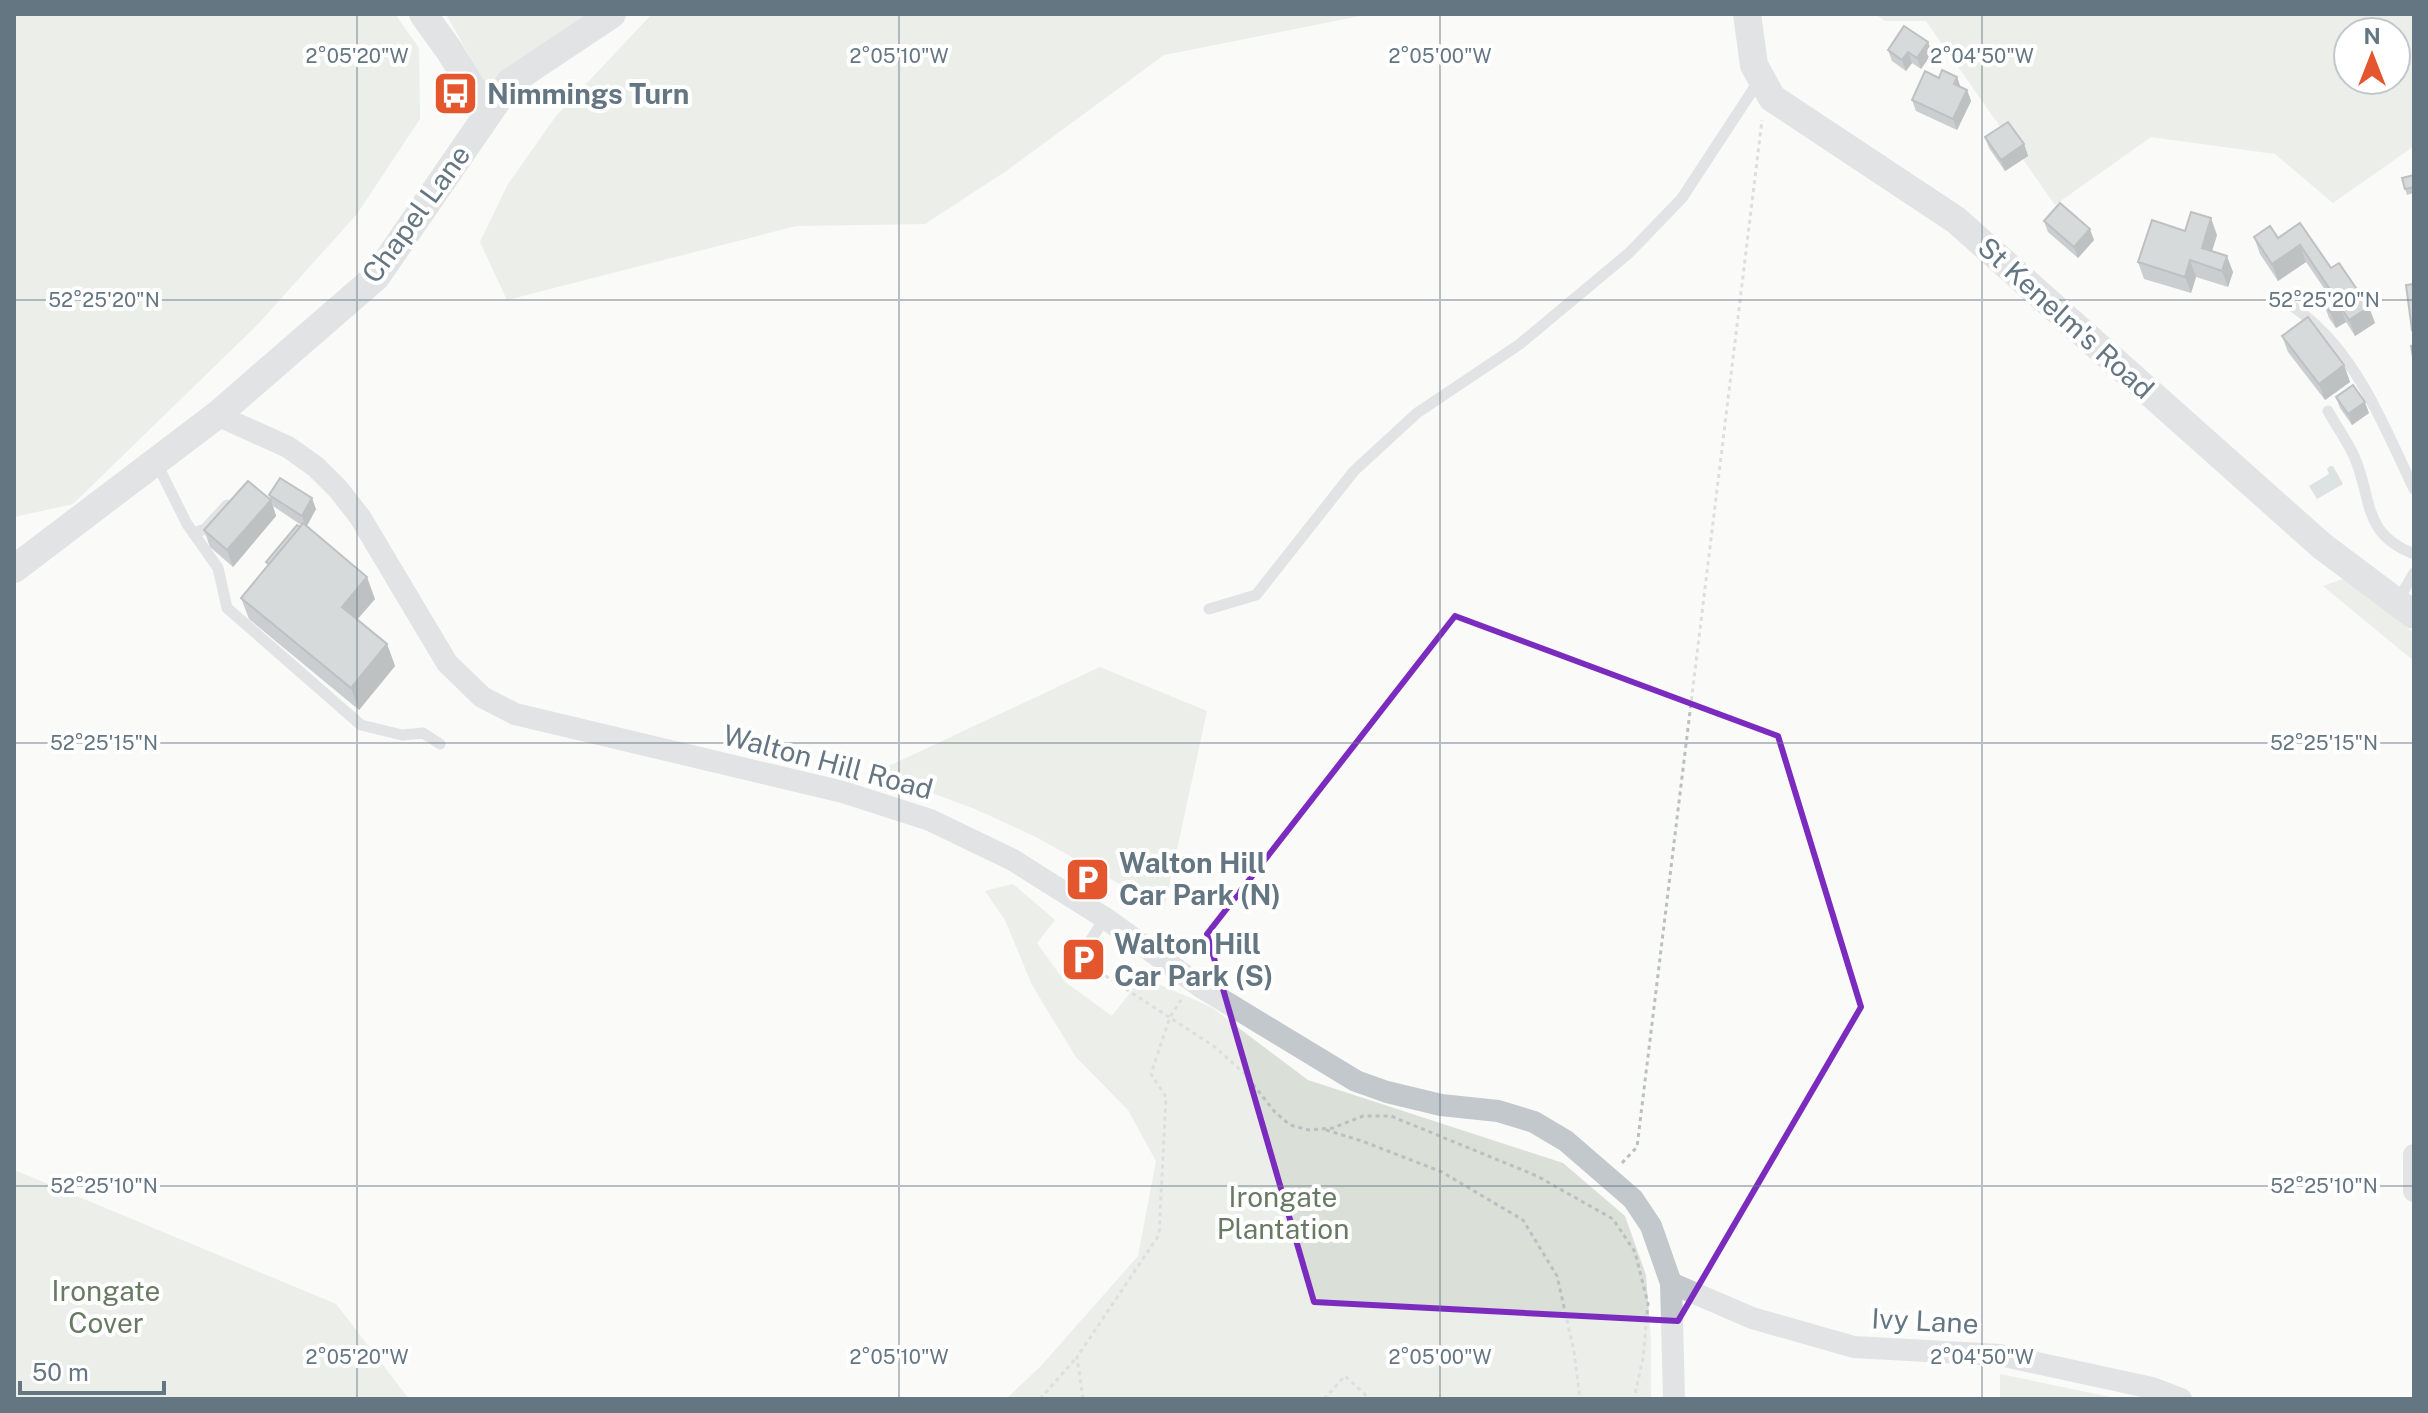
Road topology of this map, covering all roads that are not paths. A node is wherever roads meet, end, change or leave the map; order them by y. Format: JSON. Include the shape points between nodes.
{"nodes":[{"id":1,"x":423,"y":14,"type":"edge"},
{"id":2,"x":612,"y":14,"type":"edge"},
{"id":3,"x":1747,"y":14,"type":"edge"},
{"id":4,"x":1766,"y":89,"type":"junction"},
{"id":5,"x":487,"y":112,"type":"junction"},
{"id":6,"x":2292,"y":306,"type":"dead end"},
{"id":7,"x":2328,"y":411,"type":"dead end"},
{"id":8,"x":217,"y":415,"type":"junction"},
{"id":9,"x":156,"y":461,"type":"junction"},
{"id":10,"x":2414,"y":489,"type":"edge"},
{"id":11,"x":235,"y":496,"type":"edge"},
{"id":12,"x":194,"y":533,"type":"junction"},
{"id":13,"x":2414,"y":554,"type":"edge"},
{"id":14,"x":14,"y":569,"type":"edge"},
{"id":15,"x":2414,"y":573,"type":"edge"},
{"id":16,"x":2406,"y":608,"type":"edge"},
{"id":17,"x":1209,"y":609,"type":"dead end"},
{"id":18,"x":440,"y":744,"type":"dead end"},
{"id":19,"x":1105,"y":918,"type":"junction"},
{"id":20,"x":1079,"y":958,"type":"road end"},
{"id":21,"x":2414,"y":1155,"type":"edge"},
{"id":22,"x":2414,"y":1191,"type":"edge"},
{"id":23,"x":1671,"y":1283,"type":"junction"},
{"id":24,"x":1674,"y":1399,"type":"edge"},
{"id":25,"x":2181,"y":1399,"type":"edge"}],
"edges":[{"from":1,"to":5,"type":"street"},
{"from":2,"to":5,"type":"street","name":"Chapel Lane","via":[[510,82]]},
{"from":3,"to":4,"type":"street","via":[[1754,65]]},
{"from":4,"to":16,"type":"street","name":"St Kenelm's Road","via":[[1956,220],[2322,546]]},
{"from":4,"to":17,"type":"lane","via":[[1682,198],[1629,253],[1520,344],[1417,413],[1354,471],[1256,595]]},
{"from":5,"to":8,"type":"street","name":"Chapel Lane","via":[[376,277]]},
{"from":6,"to":10,"type":"lane","via":[[2340,348]]},
{"from":7,"to":13,"type":"lane","via":[[2354,456],[2374,522],[2391,543]]},
{"from":8,"to":9,"type":"street","name":"Chapel Lane"},
{"from":8,"to":19,"type":"street","name":"Walton Hill Road","via":[[288,447],[338,489],[447,663],[482,697],[515,714],[843,792],[930,820],[1013,860]]},
{"from":9,"to":12,"type":"lane"},
{"from":9,"to":14,"type":"street","name":"Chapel Lane"},
{"from":11,"to":12,"type":"lane","via":[[205,529]]},
{"from":12,"to":18,"type":"lane","via":[[218,568],[227,608],[361,725],[402,735],[423,733]]},
{"from":15,"to":16,"type":"lane"},
{"from":19,"to":20,"type":"lane"},
{"from":19,"to":23,"type":"street","name":"Walton Hill Road","via":[[1201,987],[1356,1081],[1441,1105],[1498,1111],[1534,1122],[1566,1141],[1633,1199],[1651,1226]]},
{"from":21,"to":22,"type":"street"},
{"from":23,"to":24,"type":"street","name":"Walton Hill Road"},
{"from":23,"to":25,"type":"street","name":"Ivy Lane","via":[[1752,1318],[1854,1347],[2000,1355]]}]}
